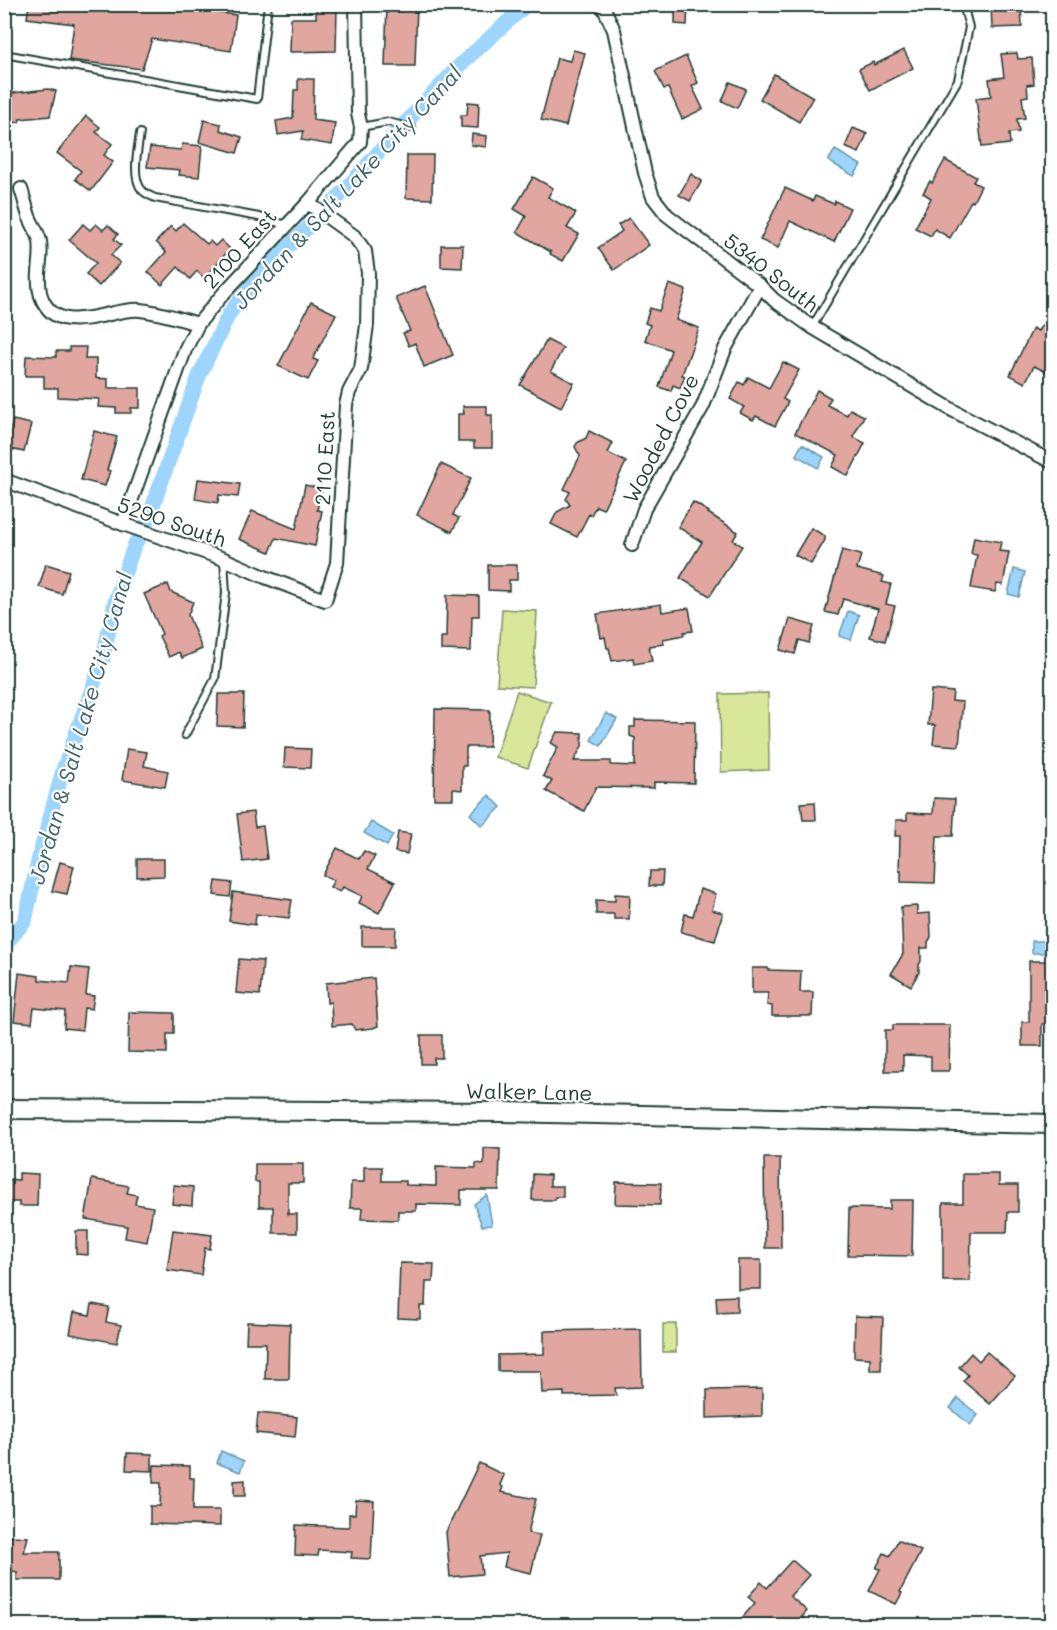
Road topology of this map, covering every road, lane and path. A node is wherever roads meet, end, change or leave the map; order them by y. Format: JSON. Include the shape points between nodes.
{"nodes":[{"id":1,"x":268,"y":4,"type":"edge"},
{"id":2,"x":356,"y":4,"type":"edge"},
{"id":3,"x":602,"y":4,"type":"edge"},
{"id":4,"x":963,"y":4,"type":"edge"},
{"id":5,"x":4,"y":54,"type":"edge"},
{"id":6,"x":361,"y":127,"type":"junction"},
{"id":7,"x":412,"y":128,"type":"dead end"},
{"id":8,"x":140,"y":133,"type":"dead end"},
{"id":9,"x":21,"y":189,"type":"dead end"},
{"id":10,"x":312,"y":206,"type":"junction"},
{"id":11,"x":286,"y":225,"type":"junction"},
{"id":12,"x":760,"y":286,"type":"junction"},
{"id":13,"x":198,"y":324,"type":"junction"},
{"id":14,"x":812,"y":327,"type":"junction"},
{"id":15,"x":1053,"y":462,"type":"edge"},
{"id":16,"x":4,"y":480,"type":"edge"},
{"id":17,"x":123,"y":525,"type":"junction"},
{"id":18,"x":632,"y":545,"type":"dead end"},
{"id":19,"x":224,"y":559,"type":"junction"},
{"id":20,"x":325,"y":600,"type":"joint"},
{"id":21,"x":185,"y":735,"type":"dead end"},
{"id":22,"x":4,"y":1109,"type":"edge"},
{"id":23,"x":1053,"y":1124,"type":"edge"}],
"edges":[{"from":1,"to":5,"type":"lane","via":[[257,99]]},
{"from":2,"to":6,"type":"street","name":"2100 East"},
{"from":3,"to":12,"type":"street","name":"5340 South","via":[[614,30],[653,197],[667,215]]},
{"from":4,"to":14,"type":"lane","via":[[969,27],[958,80]]},
{"from":6,"to":7,"type":"lane","via":[[388,122]]},
{"from":6,"to":10,"type":"street","name":"2100 East","via":[[360,142]]},
{"from":8,"to":11,"type":"lane","via":[[136,164],[142,191],[155,198]]},
{"from":9,"to":13,"type":"street","via":[[40,242],[39,289],[55,314],[83,320],[139,310]]},
{"from":10,"to":11,"type":"street","name":"2100 East"},
{"from":10,"to":20,"type":"street","name":"2110 East","via":[[354,236],[365,251],[369,273],[361,369],[346,405],[337,563]]},
{"from":11,"to":13,"type":"street","name":"2100 East"},
{"from":12,"to":14,"type":"street","name":"5340 South"},
{"from":12,"to":18,"type":"street","name":"Wooded Cove","via":[[725,349],[703,406],[644,509]]},
{"from":13,"to":17,"type":"street","name":"2100 East","via":[[185,350]]},
{"from":14,"to":15,"type":"street","name":"5340 South","via":[[954,411]]},
{"from":16,"to":17,"type":"street","name":"5290 South"},
{"from":17,"to":19,"type":"street","name":"5290 South"},
{"from":19,"to":20,"type":"street","name":"5290 South"},
{"from":19,"to":21,"type":"lane","via":[[226,593],[215,679]]},
{"from":22,"to":23,"type":"street","name":"Walker Lane","via":[[502,1112]]}]}
